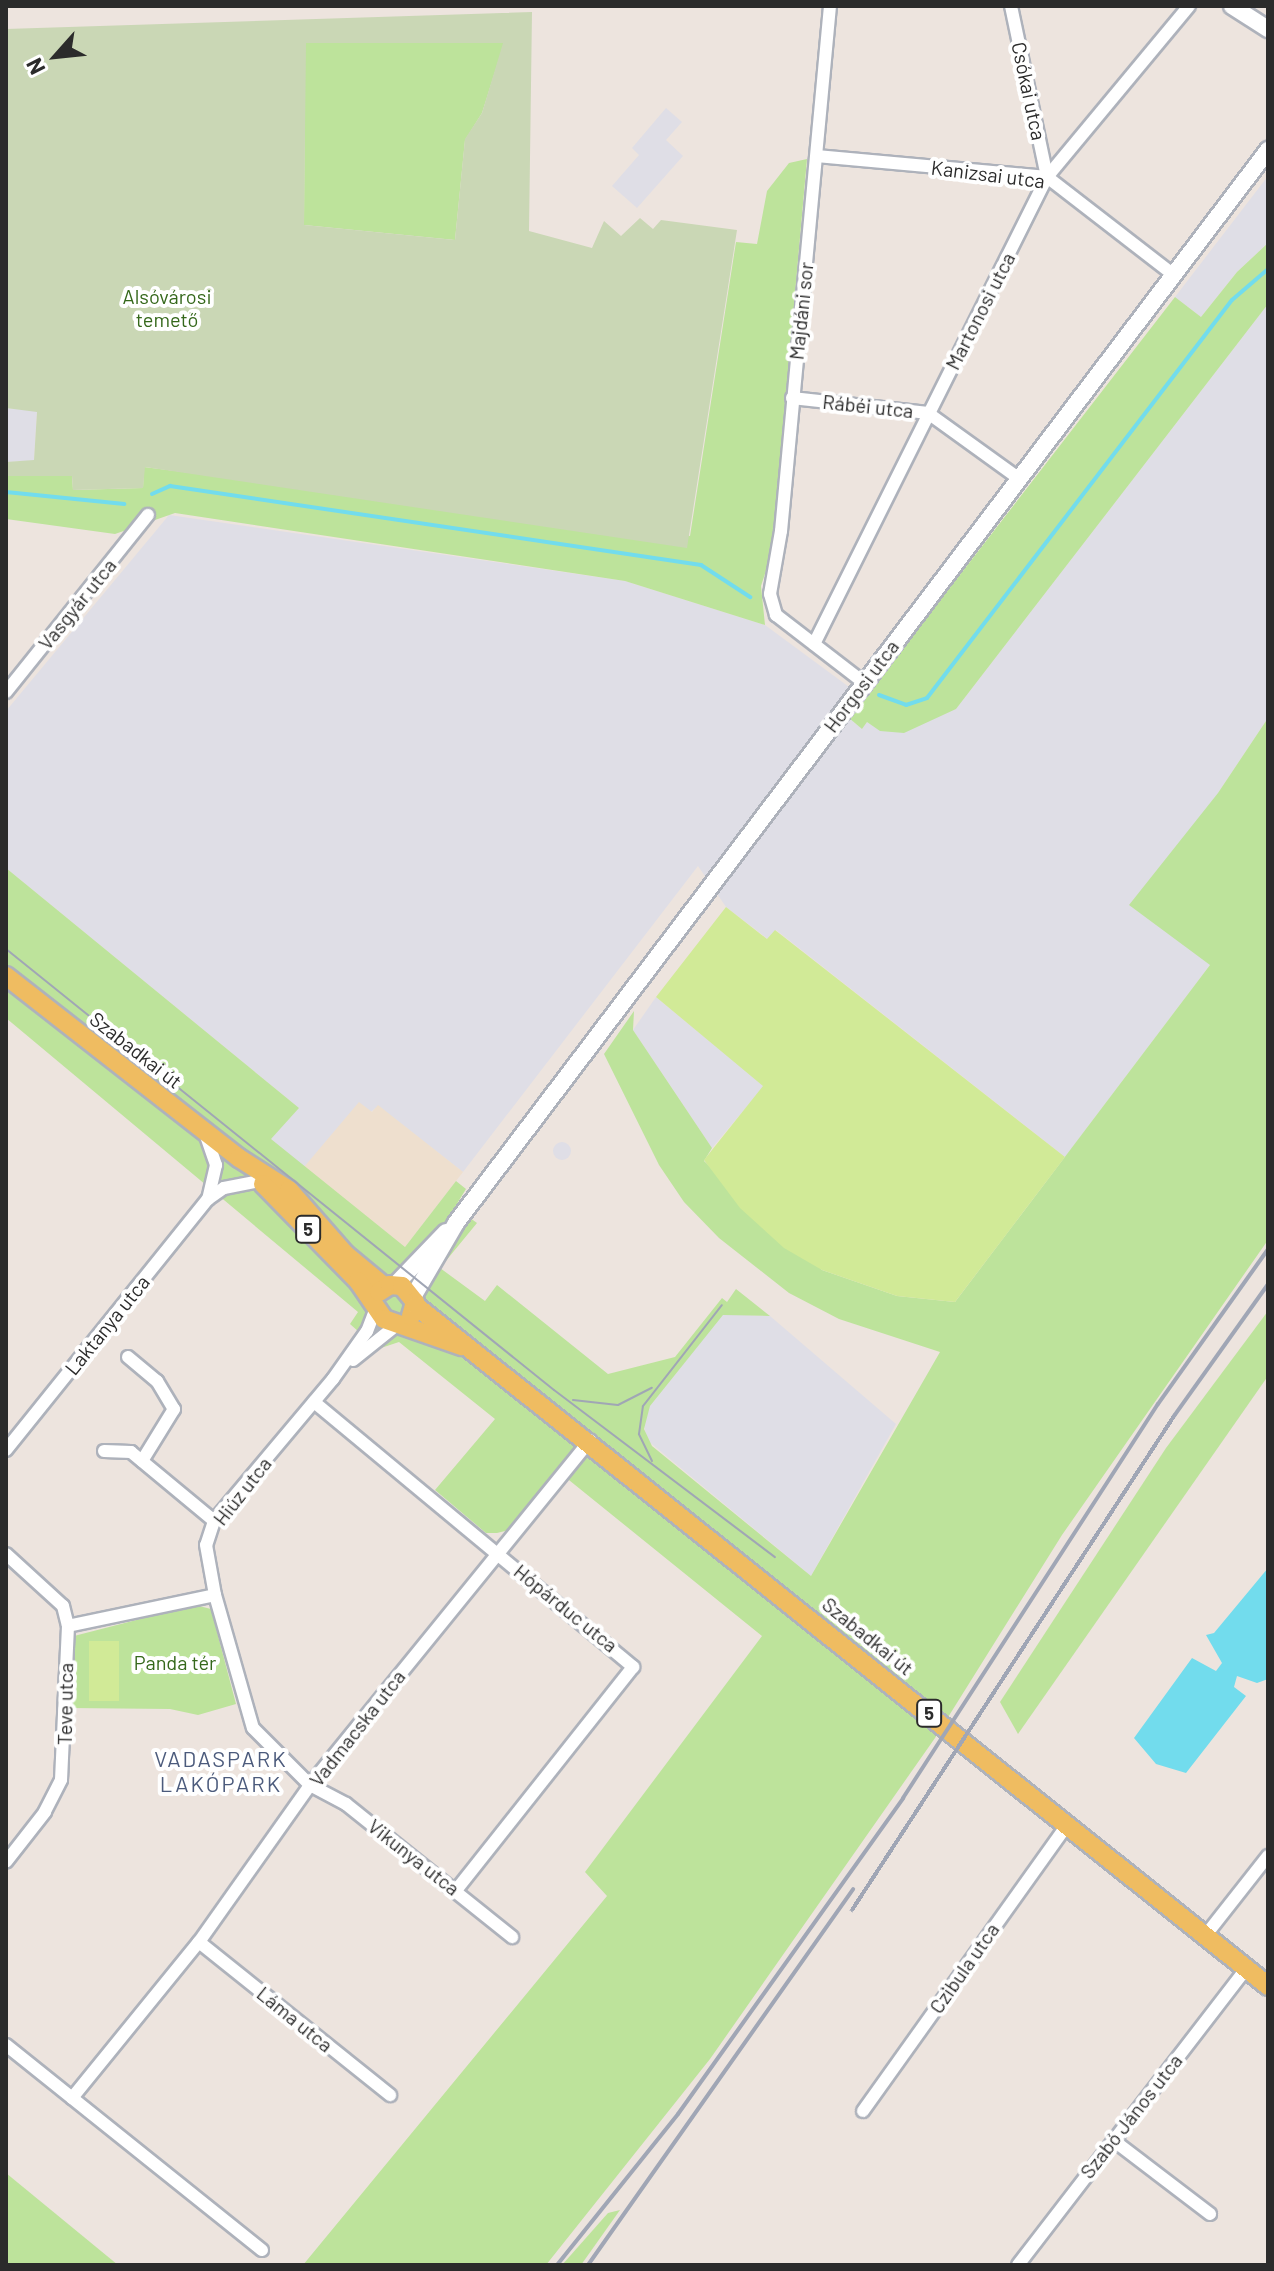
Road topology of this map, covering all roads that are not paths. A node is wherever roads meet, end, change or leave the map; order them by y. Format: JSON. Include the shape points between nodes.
{"nodes":[{"id":1,"x":830,"y":6,"type":"edge"},
{"id":2,"x":1011,"y":6,"type":"edge"},
{"id":3,"x":1189,"y":6,"type":"edge"},
{"id":4,"x":1232,"y":6,"type":"edge"},
{"id":5,"x":1268,"y":29,"type":"edge"},
{"id":6,"x":1268,"y":150,"type":"edge"},
{"id":7,"x":817,"y":156,"type":"junction"},
{"id":8,"x":1047,"y":177,"type":"junction"},
{"id":9,"x":1174,"y":275,"type":"junction"},
{"id":10,"x":792,"y":398,"type":"junction"},
{"id":11,"x":928,"y":413,"type":"junction"},
{"id":12,"x":1018,"y":478,"type":"junction"},
{"id":13,"x":148,"y":515,"type":"dead end"},
{"id":14,"x":814,"y":644,"type":"junction"},
{"id":15,"x":863,"y":682,"type":"junction"},
{"id":16,"x":6,"y":692,"type":"edge"},
{"id":17,"x":6,"y":976,"type":"edge"},
{"id":18,"x":204,"y":1130,"type":"junction"},
{"id":19,"x":239,"y":1158,"type":"junction"},
{"id":20,"x":260,"y":1181,"type":"junction"},
{"id":21,"x":208,"y":1199,"type":"junction"},
{"id":22,"x":456,"y":1223,"type":"junction"},
{"id":23,"x":383,"y":1296,"type":"junction"},
{"id":24,"x":414,"y":1302,"type":"junction"},
{"id":25,"x":400,"y":1323,"type":"junction"},
{"id":26,"x":477,"y":1352,"type":"junction"},
{"id":27,"x":128,"y":1357,"type":"dead end"},
{"id":28,"x":333,"y":1379,"type":"junction"},
{"id":29,"x":314,"y":1402,"type":"junction"},
{"id":30,"x":590,"y":1441,"type":"junction"},
{"id":31,"x":6,"y":1450,"type":"edge"},
{"id":32,"x":104,"y":1451,"type":"dead end"},
{"id":33,"x":142,"y":1461,"type":"junction"},
{"id":34,"x":214,"y":1521,"type":"junction"},
{"id":35,"x":497,"y":1553,"type":"junction"},
{"id":36,"x":6,"y":1554,"type":"edge"},
{"id":37,"x":215,"y":1595,"type":"junction"},
{"id":38,"x":68,"y":1626,"type":"junction"},
{"id":39,"x":310,"y":1785,"type":"junction"},
{"id":40,"x":1066,"y":1826,"type":"junction"},
{"id":41,"x":1268,"y":1856,"type":"edge"},
{"id":42,"x":6,"y":1862,"type":"edge"},
{"id":43,"x":457,"y":1889,"type":"junction"},
{"id":44,"x":1205,"y":1936,"type":"junction"},
{"id":45,"x":512,"y":1937,"type":"dead end"},
{"id":46,"x":199,"y":1942,"type":"junction"},
{"id":47,"x":1246,"y":1969,"type":"junction"},
{"id":48,"x":1268,"y":1986,"type":"edge"},
{"id":49,"x":6,"y":2045,"type":"edge"},
{"id":50,"x":390,"y":2095,"type":"dead end"},
{"id":51,"x":72,"y":2098,"type":"junction"},
{"id":52,"x":863,"y":2111,"type":"dead end"},
{"id":53,"x":1113,"y":2140,"type":"junction"},
{"id":54,"x":1210,"y":2214,"type":"dead end"},
{"id":55,"x":262,"y":2250,"type":"dead end"},
{"id":56,"x":1018,"y":2265,"type":"edge"}],
"edges":[{"from":1,"to":7,"type":"street","name":"Majdáni sor"},
{"from":2,"to":8,"type":"street","name":"Csókai utca"},
{"from":3,"to":8,"type":"street","name":"Martonosi utca"},
{"from":4,"to":5,"type":"street"},
{"from":6,"to":9,"type":"street","name":"Horgosi utca"},
{"from":7,"to":8,"type":"street","name":"Kanizsai utca"},
{"from":7,"to":10,"type":"street","name":"Majdáni sor"},
{"from":8,"to":9,"type":"street","name":"Kanizsai utca"},
{"from":8,"to":11,"type":"street","name":"Martonosi utca"},
{"from":9,"to":12,"type":"street","name":"Horgosi utca"},
{"from":10,"to":11,"type":"street","name":"Rábéi utca"},
{"from":10,"to":14,"type":"street","name":"Majdáni sor","via":[[770,594],[776,615]]},
{"from":11,"to":12,"type":"street","name":"Rábéi utca"},
{"from":11,"to":14,"type":"street","name":"Martonosi utca"},
{"from":12,"to":15,"type":"street","name":"Horgosi utca"},
{"from":13,"to":16,"type":"street","name":"Vasgyár utca"},
{"from":14,"to":15,"type":"street"},
{"from":15,"to":22,"type":"street","name":"Horgosi utca"},
{"from":17,"to":18,"type":"main road","name":"Szabadkai út","number":"5"},
{"from":18,"to":19,"type":"main road","name":"Szabadkai út","number":"5"},
{"from":18,"to":21,"type":"street","name":"Laktanya utca","via":[[216,1165]]},
{"from":19,"to":20,"type":"main road","name":"Szabadkai út","number":"5"},
{"from":19,"to":23,"type":"main road","name":"Szabadkai út","number":"5","via":[[289,1190]]},
{"from":20,"to":21,"type":"street","name":"Laktanya utca","via":[[224,1188]]},
{"from":20,"to":23,"type":"main road","name":"Szabadkai út","number":"5"},
{"from":21,"to":31,"type":"street","name":"Laktanya utca"},
{"from":22,"to":23,"type":"street","name":"Horgosi utca"},
{"from":22,"to":24,"type":"street","name":"Horgosi utca"},
{"from":23,"to":24,"type":"main road","name":"Szabadkai út","number":"5"},
{"from":23,"to":25,"type":"main road","name":"Szabadkai út","number":"5"},
{"from":23,"to":28,"type":"street","name":"Hiúz utca","via":[[367,1331]]},
{"from":24,"to":25,"type":"main road"},
{"from":24,"to":26,"type":"main road","name":"Szabadkai út","number":"5"},
{"from":25,"to":26,"type":"main road","name":"Szabadkai út","number":"5"},
{"from":25,"to":28,"type":"street","name":"Hiúz utca"},
{"from":26,"to":30,"type":"main road","name":"Szabadkai út","number":"5"},
{"from":27,"to":33,"type":"street","via":[[157,1381],[174,1409]]},
{"from":28,"to":29,"type":"street","name":"Hiúz utca"},
{"from":29,"to":34,"type":"street","name":"Hiúz utca"},
{"from":29,"to":35,"type":"street","name":"Hópárduc utca"},
{"from":30,"to":35,"type":"street","name":"Vadmacska utca"},
{"from":30,"to":40,"type":"main road","name":"Szabadkai út","number":"5"},
{"from":32,"to":33,"type":"street","via":[[131,1452]]},
{"from":33,"to":34,"type":"street"},
{"from":34,"to":37,"type":"street","name":"Hiúz utca","via":[[206,1545]]},
{"from":35,"to":39,"type":"street","name":"Vadmacska utca"},
{"from":35,"to":43,"type":"street","name":"Hópárduc utca","via":[[633,1667]]},
{"from":36,"to":38,"type":"street","via":[[63,1606]]},
{"from":37,"to":38,"type":"street"},
{"from":37,"to":39,"type":"street","name":"Hiúz utca","via":[[246,1716]]},
{"from":38,"to":42,"type":"street","name":"Teve utca","via":[[61,1780],[45,1812]]},
{"from":39,"to":43,"type":"street","name":"Vikunya utca","via":[[346,1804]]},
{"from":39,"to":46,"type":"street","name":"Vadmacska utca"},
{"from":40,"to":44,"type":"main road","name":"Szabadkai út","number":"5"},
{"from":40,"to":52,"type":"street","name":"Czibula utca"},
{"from":41,"to":44,"type":"street"},
{"from":43,"to":45,"type":"street","name":"Vikunya utca"},
{"from":44,"to":47,"type":"main road","name":"Szabadkai út","number":"5"},
{"from":46,"to":50,"type":"street","name":"Láma utca"},
{"from":46,"to":51,"type":"street","name":"Vadmacska utca"},
{"from":47,"to":48,"type":"main road","name":"Szabadkai út","number":"5"},
{"from":47,"to":53,"type":"street","name":"Szabó János utca"},
{"from":49,"to":51,"type":"street"},
{"from":51,"to":55,"type":"street"},
{"from":53,"to":54,"type":"street"},
{"from":53,"to":56,"type":"street","name":"Szabó János utca"}]}
